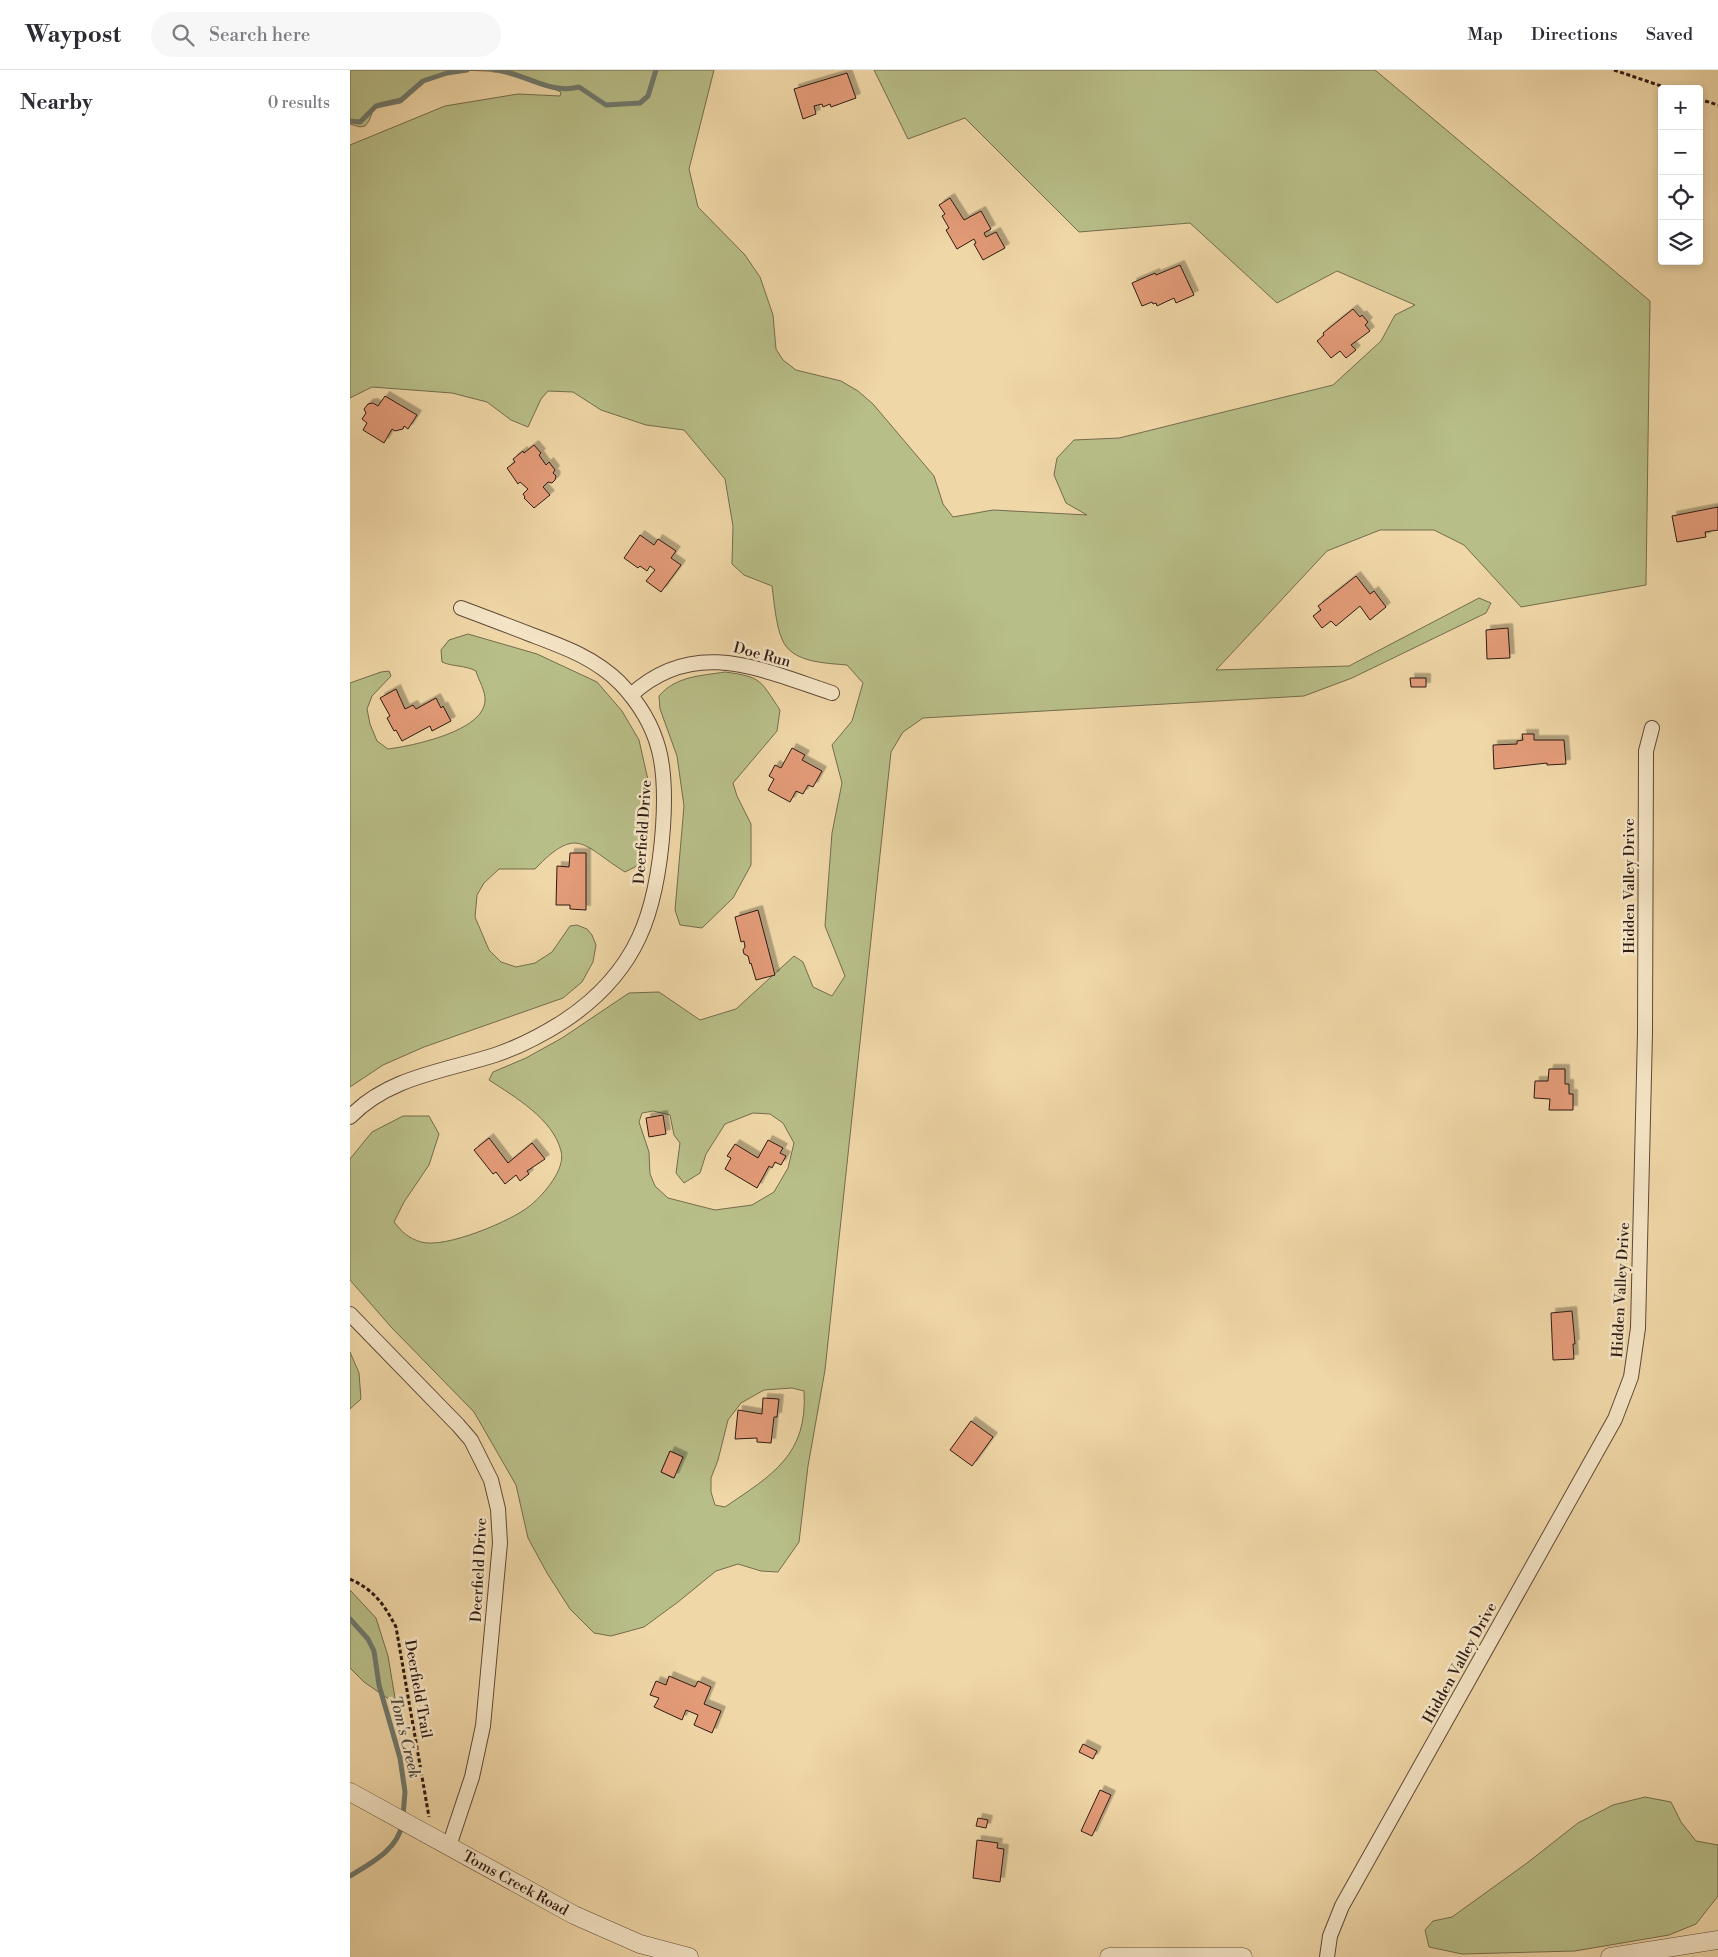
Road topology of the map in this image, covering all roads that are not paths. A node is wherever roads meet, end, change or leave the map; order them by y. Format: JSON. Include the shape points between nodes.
{"nodes":[{"id":1,"x":461,"y":608,"type":"dead end"},
{"id":2,"x":832,"y":692,"type":"dead end"},
{"id":3,"x":631,"y":695,"type":"junction"},
{"id":4,"x":1652,"y":728,"type":"dead end"},
{"id":5,"x":350,"y":1117,"type":"edge"},
{"id":6,"x":350,"y":1314,"type":"edge"},
{"id":7,"x":350,"y":1792,"type":"edge"},
{"id":8,"x":449,"y":1846,"type":"junction"},
{"id":9,"x":1718,"y":1940,"type":"edge"},
{"id":10,"x":688,"y":1957,"type":"edge"},
{"id":11,"x":1109,"y":1957,"type":"edge"},
{"id":12,"x":1244,"y":1957,"type":"edge"},
{"id":13,"x":1327,"y":1957,"type":"edge"},
{"id":14,"x":1610,"y":1957,"type":"edge"}],
"edges":[{"from":1,"to":3,"type":"street","name":"Deerfield Drive","via":[[576,652],[604,669]]},
{"from":2,"to":3,"type":"street","name":"Doe Run","via":[[746,665],[711,662],[669,670]]},
{"from":3,"to":5,"type":"street","name":"Deerfield Drive","via":[[645,714],[657,740],[665,796],[655,893],[641,934],[623,966],[589,1002],[537,1037],[496,1055],[403,1082],[381,1092]]},
{"from":4,"to":13,"type":"street","name":"Hidden Valley Drive","via":[[1646,751],[1645,1043],[1638,1328],[1631,1377],[1615,1419],[1342,1906],[1330,1936]]},
{"from":6,"to":8,"type":"street","name":"Deerfield Drive","via":[[471,1440],[491,1480],[498,1509],[500,1544],[483,1726],[472,1777]]},
{"from":7,"to":8,"type":"street","name":"Toms Creek Road","via":[[389,1814],[426,1826]]},
{"from":8,"to":10,"type":"street","name":"Toms Creek Road","via":[[574,1915],[640,1944]]},
{"from":9,"to":14,"type":"street"},
{"from":11,"to":12,"type":"street"}]}
